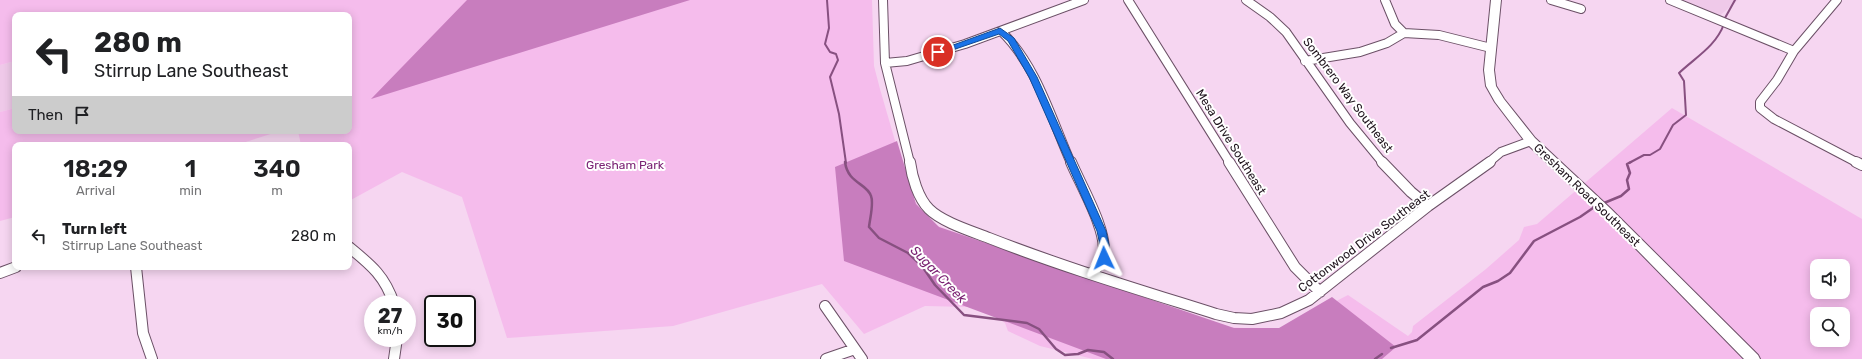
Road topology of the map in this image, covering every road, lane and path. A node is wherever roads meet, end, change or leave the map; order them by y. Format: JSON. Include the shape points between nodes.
{"nodes":[{"id":1,"x":883,"y":0,"type":"edge"},
{"id":2,"x":1084,"y":0,"type":"edge"},
{"id":3,"x":1128,"y":0,"type":"edge"},
{"id":4,"x":1246,"y":0,"type":"edge"},
{"id":5,"x":1384,"y":0,"type":"edge"},
{"id":6,"x":1496,"y":0,"type":"edge"},
{"id":7,"x":1551,"y":0,"type":"edge"},
{"id":8,"x":1670,"y":0,"type":"edge"},
{"id":9,"x":1837,"y":0,"type":"edge"},
{"id":10,"x":1581,"y":9,"type":"dead end"},
{"id":11,"x":1000,"y":31,"type":"junction"},
{"id":12,"x":1404,"y":33,"type":"junction"},
{"id":13,"x":1490,"y":48,"type":"junction"},
{"id":14,"x":1794,"y":51,"type":"junction"},
{"id":15,"x":1306,"y":61,"type":"junction"},
{"id":16,"x":886,"y":63,"type":"junction"},
{"id":17,"x":1531,"y":141,"type":"junction"},
{"id":18,"x":1862,"y":165,"type":"edge"},
{"id":19,"x":1428,"y":206,"type":"junction"},
{"id":20,"x":352,"y":250,"type":"edge"},
{"id":21,"x":12,"y":268,"type":"edge"},
{"id":22,"x":136,"y":270,"type":"edge"},
{"id":23,"x":0,"y":273,"type":"edge"},
{"id":24,"x":1092,"y":274,"type":"junction"},
{"id":25,"x":1320,"y":292,"type":"junction"},
{"id":26,"x":392,"y":295,"type":"edge"},
{"id":27,"x":825,"y":306,"type":"dead end"},
{"id":28,"x":397,"y":347,"type":"edge"},
{"id":29,"x":855,"y":349,"type":"junction"},
{"id":30,"x":152,"y":359,"type":"edge"},
{"id":31,"x":394,"y":359,"type":"edge"},
{"id":32,"x":826,"y":359,"type":"edge"},
{"id":33,"x":862,"y":359,"type":"edge"},
{"id":34,"x":1753,"y":359,"type":"edge"}],
"edges":[{"from":1,"to":16,"type":"street","name":"Cottonwood Drive Southeast"},
{"from":2,"to":11,"type":"street"},
{"from":3,"to":25,"type":"street","name":"Mesa Drive Southeast","via":[[1295,267]]},
{"from":4,"to":15,"type":"street","name":"Sombrero Way Southeast","via":[[1265,12],[1290,36]]},
{"from":5,"to":12,"type":"street","via":[[1395,24]]},
{"from":6,"to":13,"type":"street","name":"Gresham Road Southeast"},
{"from":7,"to":10,"type":"street"},
{"from":8,"to":14,"type":"street"},
{"from":9,"to":14,"type":"street"},
{"from":11,"to":16,"type":"street","via":[[907,62]]},
{"from":11,"to":24,"type":"street","via":[[1011,39],[1033,77],[1102,231],[1104,258]]},
{"from":12,"to":13,"type":"street","via":[[1439,35]]},
{"from":12,"to":15,"type":"street","via":[[1387,43],[1360,52]]},
{"from":13,"to":17,"type":"street","name":"Gresham Road Southeast","via":[[1491,86]]},
{"from":14,"to":18,"type":"street","via":[[1760,102],[1760,108],[1774,119]]},
{"from":15,"to":19,"type":"street","name":"Sombrero Way Southeast","via":[[1379,158],[1409,192]]},
{"from":16,"to":24,"type":"street","name":"Cottonwood Drive Southeast","via":[[911,170],[920,196],[930,209],[966,229]]},
{"from":17,"to":19,"type":"street","name":"Cottonwood Drive Southeast","via":[[1501,152],[1479,171]]},
{"from":17,"to":34,"type":"street","name":"Gresham Road Southeast","via":[[1606,211]]},
{"from":19,"to":25,"type":"street","name":"Cottonwood Drive Southeast"},
{"from":20,"to":26,"type":"street","via":[[380,273]]},
{"from":21,"to":23,"type":"street"},
{"from":22,"to":30,"type":"street","via":[[144,333]]},
{"from":24,"to":25,"type":"street","name":"Cottonwood Drive Southeast","via":[[1234,318],[1252,319],[1281,313]]},
{"from":27,"to":29,"type":"street"},
{"from":28,"to":31,"type":"street"},
{"from":29,"to":32,"type":"street"},
{"from":29,"to":33,"type":"street"}]}
